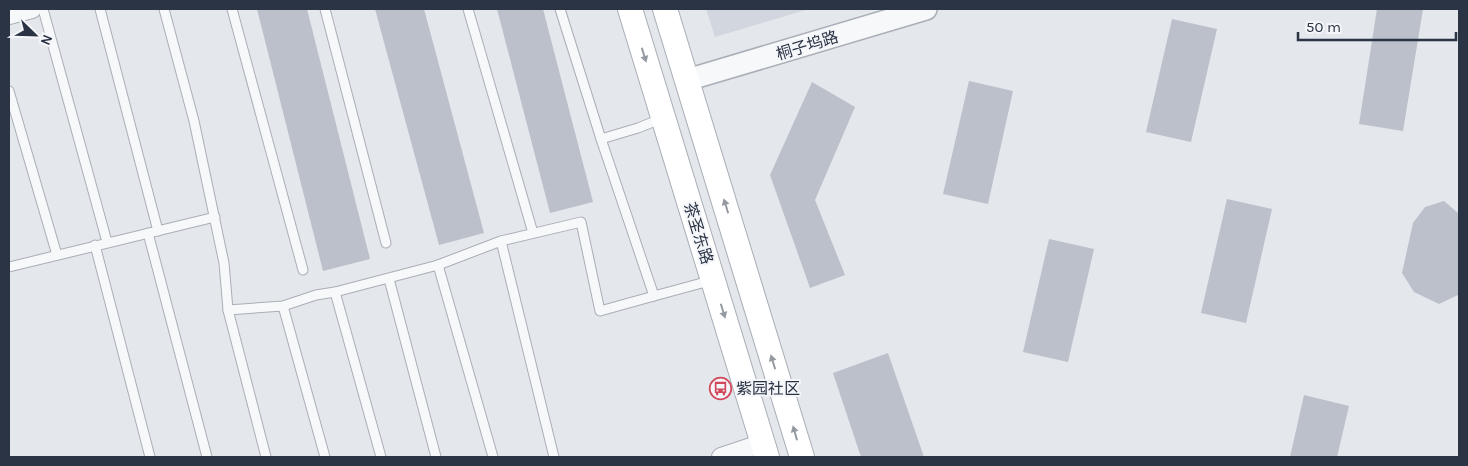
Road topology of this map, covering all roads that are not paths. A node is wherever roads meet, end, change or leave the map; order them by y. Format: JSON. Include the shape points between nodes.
{"nodes":[{"id":1,"x":32,"y":9,"type":"edge"},
{"id":2,"x":43,"y":9,"type":"edge"},
{"id":3,"x":100,"y":9,"type":"edge"},
{"id":4,"x":164,"y":9,"type":"edge"},
{"id":5,"x":232,"y":9,"type":"edge"},
{"id":6,"x":325,"y":9,"type":"edge"},
{"id":7,"x":468,"y":9,"type":"edge"},
{"id":8,"x":560,"y":9,"type":"edge"},
{"id":9,"x":630,"y":9,"type":"edge"},
{"id":10,"x":665,"y":9,"type":"edge"},
{"id":11,"x":926,"y":9,"type":"edge"},
{"id":12,"x":9,"y":15,"type":"edge"},
{"id":13,"x":687,"y":80,"type":"junction"},
{"id":14,"x":9,"y":92,"type":"edge"},
{"id":15,"x":664,"y":118,"type":"junction"},
{"id":16,"x":602,"y":139,"type":"junction"},
{"id":17,"x":215,"y":218,"type":"junction"},
{"id":18,"x":153,"y":232,"type":"junction"},
{"id":19,"x":533,"y":233,"type":"junction"},
{"id":20,"x":501,"y":241,"type":"junction"},
{"id":21,"x":107,"y":242,"type":"junction"},
{"id":22,"x":386,"y":242,"type":"dead end"},
{"id":23,"x":95,"y":245,"type":"junction"},
{"id":24,"x":56,"y":255,"type":"junction"},
{"id":25,"x":438,"y":265,"type":"junction"},
{"id":26,"x":9,"y":266,"type":"edge"},
{"id":27,"x":303,"y":270,"type":"dead end"},
{"id":28,"x":388,"y":278,"type":"junction"},
{"id":29,"x":713,"y":280,"type":"junction"},
{"id":30,"x":335,"y":292,"type":"junction"},
{"id":31,"x":654,"y":296,"type":"junction"},
{"id":32,"x":283,"y":306,"type":"junction"},
{"id":33,"x":228,"y":310,"type":"junction"},
{"id":34,"x":765,"y":450,"type":"edge"},
{"id":35,"x":150,"y":457,"type":"edge"},
{"id":36,"x":207,"y":457,"type":"edge"},
{"id":37,"x":266,"y":457,"type":"edge"},
{"id":38,"x":325,"y":457,"type":"edge"},
{"id":39,"x":381,"y":457,"type":"edge"},
{"id":40,"x":436,"y":457,"type":"edge"},
{"id":41,"x":493,"y":457,"type":"edge"},
{"id":42,"x":554,"y":457,"type":"edge"},
{"id":43,"x":721,"y":457,"type":"edge"},
{"id":44,"x":802,"y":457,"type":"edge"}],
"edges":[{"from":1,"to":12,"type":"street"},
{"from":2,"to":21,"type":"lane"},
{"from":3,"to":18,"type":"lane"},
{"from":4,"to":17,"type":"lane","via":[[194,121]]},
{"from":5,"to":27,"type":"lane"},
{"from":6,"to":22,"type":"lane"},
{"from":7,"to":19,"type":"lane"},
{"from":8,"to":16,"type":"lane"},
{"from":9,"to":15,"type":"main road","name":"茶圣东路","one_way":true},
{"from":10,"to":13,"type":"main road","name":"茶圣东路"},
{"from":11,"to":13,"type":"street","name":"桐子坞路"},
{"from":44,"to":13,"type":"main road","name":"茶圣东路","one_way":true},
{"from":14,"to":24,"type":"lane"},
{"from":15,"to":16,"type":"lane"},
{"from":15,"to":29,"type":"main road","name":"茶圣东路"},
{"from":16,"to":31,"type":"lane"},
{"from":17,"to":18,"type":"lane"},
{"from":17,"to":33,"type":"lane","via":[[224,263]]},
{"from":18,"to":21,"type":"lane"},
{"from":18,"to":36,"type":"lane"},
{"from":19,"to":20,"type":"lane"},
{"from":19,"to":31,"type":"lane","via":[[581,222],[600,312]]},
{"from":20,"to":25,"type":"lane"},
{"from":20,"to":42,"type":"lane"},
{"from":21,"to":23,"type":"lane"},
{"from":23,"to":24,"type":"lane"},
{"from":23,"to":35,"type":"lane"},
{"from":24,"to":26,"type":"lane"},
{"from":25,"to":28,"type":"lane"},
{"from":25,"to":41,"type":"lane"},
{"from":28,"to":30,"type":"lane"},
{"from":28,"to":40,"type":"lane"},
{"from":29,"to":31,"type":"lane"},
{"from":29,"to":34,"type":"main road","name":"茶圣东路","one_way":true},
{"from":30,"to":32,"type":"lane","via":[[316,294]]},
{"from":30,"to":39,"type":"lane"},
{"from":32,"to":33,"type":"lane"},
{"from":32,"to":38,"type":"lane"},
{"from":33,"to":37,"type":"lane"},
{"from":34,"to":43,"type":"street"}]}
